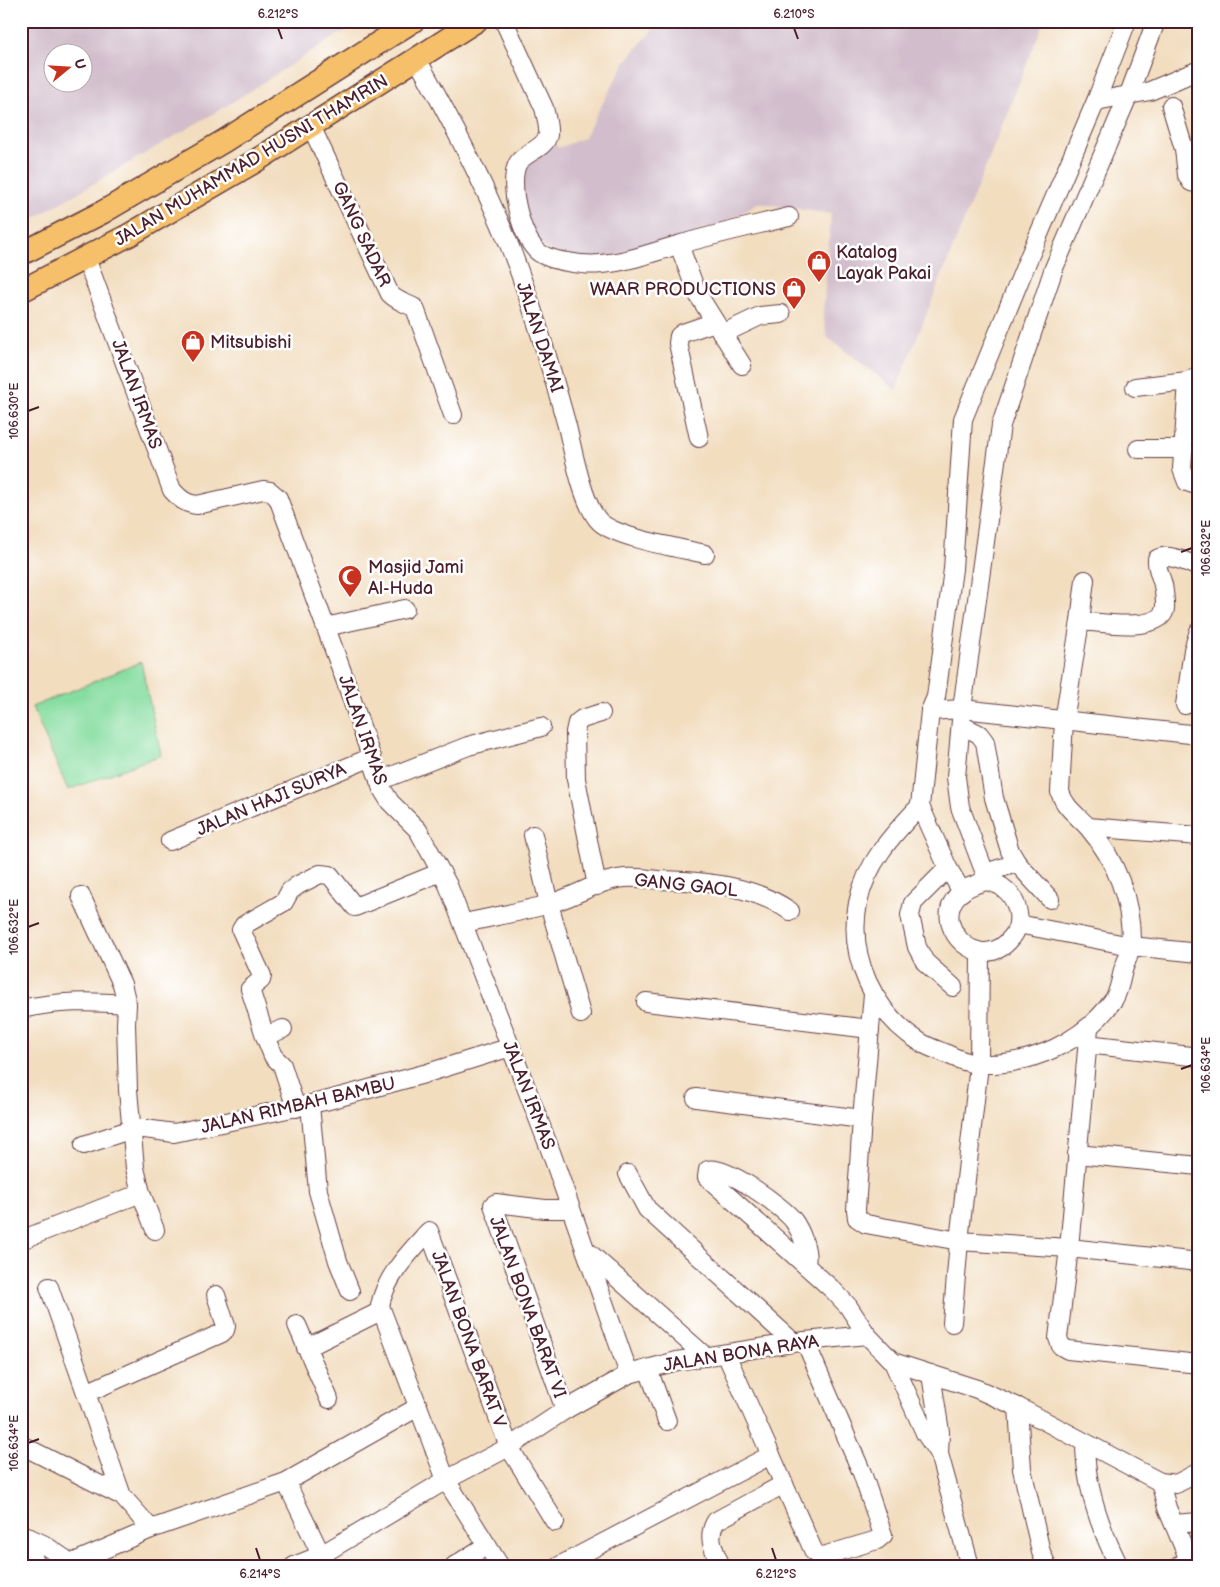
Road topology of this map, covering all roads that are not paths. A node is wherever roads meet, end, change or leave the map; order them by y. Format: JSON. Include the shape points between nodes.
{"nodes":[{"id":1,"x":413,"y":21,"type":"edge"},
{"id":2,"x":476,"y":21,"type":"edge"},
{"id":3,"x":504,"y":21,"type":"edge"},
{"id":4,"x":1127,"y":21,"type":"edge"},
{"id":5,"x":1156,"y":21,"type":"edge"},
{"id":6,"x":416,"y":59,"type":"junction"},
{"id":7,"x":1199,"y":70,"type":"edge"},
{"id":8,"x":1129,"y":94,"type":"junction"},
{"id":9,"x":1096,"y":101,"type":"junction"},
{"id":10,"x":1171,"y":106,"type":"dead end"},
{"id":11,"x":311,"y":126,"type":"junction"},
{"id":12,"x":1199,"y":184,"type":"edge"},
{"id":13,"x":789,"y":217,"type":"dead end"},
{"id":14,"x":679,"y":245,"type":"junction"},
{"id":15,"x":21,"y":254,"type":"edge"},
{"id":16,"x":86,"y":258,"type":"junction"},
{"id":17,"x":21,"y":291,"type":"edge"},
{"id":18,"x":781,"y":314,"type":"dead end"},
{"id":19,"x":718,"y":328,"type":"junction"},
{"id":20,"x":742,"y":365,"type":"dead end"},
{"id":21,"x":1193,"y":378,"type":"edge"},
{"id":22,"x":1135,"y":387,"type":"dead end"},
{"id":23,"x":453,"y":415,"type":"dead end"},
{"id":24,"x":1192,"y":421,"type":"edge"},
{"id":25,"x":699,"y":438,"type":"dead end"},
{"id":26,"x":1184,"y":449,"type":"junction"},
{"id":27,"x":1138,"y":450,"type":"dead end"},
{"id":28,"x":1199,"y":486,"type":"edge"},
{"id":29,"x":704,"y":554,"type":"dead end"},
{"id":30,"x":1199,"y":567,"type":"edge"},
{"id":31,"x":1085,"y":580,"type":"dead end"},
{"id":32,"x":405,"y":609,"type":"dead end"},
{"id":33,"x":1080,"y":621,"type":"junction"},
{"id":34,"x":326,"y":627,"type":"junction"},
{"id":35,"x":1199,"y":631,"type":"edge"},
{"id":36,"x":1185,"y":705,"type":"dead end"},
{"id":37,"x":930,"y":711,"type":"junction"},
{"id":38,"x":601,"y":713,"type":"dead end"},
{"id":39,"x":961,"y":717,"type":"junction"},
{"id":40,"x":1064,"y":721,"type":"junction"},
{"id":41,"x":541,"y":727,"type":"dead end"},
{"id":42,"x":1199,"y":735,"type":"edge"},
{"id":43,"x":372,"y":756,"type":"junction"},
{"id":44,"x":379,"y":781,"type":"junction"},
{"id":45,"x":920,"y":806,"type":"junction"},
{"id":46,"x":1088,"y":827,"type":"junction"},
{"id":47,"x":533,"y":835,"type":"dead end"},
{"id":48,"x":1199,"y":836,"type":"edge"},
{"id":49,"x":170,"y":841,"type":"dead end"},
{"id":50,"x":1017,"y":863,"type":"junction"},
{"id":51,"x":948,"y":868,"type":"junction"},
{"id":52,"x":441,"y":872,"type":"junction"},
{"id":53,"x":986,"y":877,"type":"junction"},
{"id":54,"x":597,"y":886,"type":"junction"},
{"id":55,"x":962,"y":892,"type":"junction"},
{"id":56,"x":81,"y":896,"type":"dead end"},
{"id":57,"x":1050,"y":899,"type":"dead end"},
{"id":58,"x":550,"y":904,"type":"junction"},
{"id":59,"x":790,"y":911,"type":"dead end"},
{"id":60,"x":464,"y":924,"type":"junction"},
{"id":61,"x":1018,"y":924,"type":"junction"},
{"id":62,"x":1131,"y":946,"type":"junction"},
{"id":63,"x":980,"y":952,"type":"junction"},
{"id":64,"x":1199,"y":953,"type":"edge"},
{"id":65,"x":953,"y":987,"type":"dead end"},
{"id":66,"x":873,"y":994,"type":"junction"},
{"id":67,"x":646,"y":1002,"type":"dead end"},
{"id":68,"x":127,"y":1004,"type":"junction"},
{"id":69,"x":21,"y":1008,"type":"edge"},
{"id":70,"x":581,"y":1014,"type":"dead end"},
{"id":71,"x":283,"y":1029,"type":"dead end"},
{"id":72,"x":870,"y":1029,"type":"junction"},
{"id":73,"x":265,"y":1036,"type":"junction"},
{"id":74,"x":1088,"y":1036,"type":"junction"},
{"id":75,"x":511,"y":1047,"type":"junction"},
{"id":76,"x":1199,"y":1057,"type":"edge"},
{"id":77,"x":979,"y":1064,"type":"junction"},
{"id":78,"x":696,"y":1098,"type":"dead end"},
{"id":79,"x":303,"y":1106,"type":"junction"},
{"id":80,"x":862,"y":1119,"type":"junction"},
{"id":81,"x":132,"y":1129,"type":"junction"},
{"id":82,"x":84,"y":1145,"type":"dead end"},
{"id":83,"x":1077,"y":1154,"type":"junction"},
{"id":84,"x":1199,"y":1166,"type":"edge"},
{"id":85,"x":628,"y":1174,"type":"dead end"},
{"id":86,"x":141,"y":1193,"type":"junction"},
{"id":87,"x":570,"y":1209,"type":"junction"},
{"id":88,"x":155,"y":1230,"type":"dead end"},
{"id":89,"x":21,"y":1240,"type":"edge"},
{"id":90,"x":959,"y":1241,"type":"junction"},
{"id":91,"x":1069,"y":1248,"type":"junction"},
{"id":92,"x":585,"y":1249,"type":"junction"},
{"id":93,"x":1199,"y":1262,"type":"edge"},
{"id":94,"x":806,"y":1264,"type":"junction"},
{"id":95,"x":49,"y":1288,"type":"dead end"},
{"id":96,"x":350,"y":1291,"type":"dead end"},
{"id":97,"x":216,"y":1295,"type":"dead end"},
{"id":98,"x":381,"y":1311,"type":"junction"},
{"id":99,"x":952,"y":1323,"type":"dead end"},
{"id":100,"x":297,"y":1325,"type":"dead end"},
{"id":101,"x":867,"y":1335,"type":"junction"},
{"id":102,"x":799,"y":1342,"type":"junction"},
{"id":103,"x":306,"y":1348,"type":"junction"},
{"id":104,"x":726,"y":1354,"type":"junction"},
{"id":105,"x":706,"y":1357,"type":"junction"},
{"id":106,"x":894,"y":1362,"type":"junction"},
{"id":107,"x":1199,"y":1364,"type":"edge"},
{"id":108,"x":648,"y":1369,"type":"junction"},
{"id":109,"x":629,"y":1374,"type":"junction"},
{"id":110,"x":931,"y":1374,"type":"junction"},
{"id":111,"x":86,"y":1393,"type":"junction"},
{"id":112,"x":328,"y":1399,"type":"dead end"},
{"id":113,"x":418,"y":1407,"type":"junction"},
{"id":114,"x":1018,"y":1407,"type":"junction"},
{"id":115,"x":565,"y":1410,"type":"junction"},
{"id":116,"x":667,"y":1422,"type":"dead end"},
{"id":117,"x":1086,"y":1443,"type":"junction"},
{"id":118,"x":21,"y":1445,"type":"edge"},
{"id":119,"x":509,"y":1446,"type":"junction"},
{"id":120,"x":939,"y":1454,"type":"junction"},
{"id":121,"x":772,"y":1455,"type":"junction"},
{"id":122,"x":1199,"y":1472,"type":"edge"},
{"id":123,"x":446,"y":1480,"type":"junction"},
{"id":124,"x":286,"y":1482,"type":"junction"},
{"id":125,"x":1160,"y":1482,"type":"junction"},
{"id":126,"x":784,"y":1484,"type":"junction"},
{"id":127,"x":122,"y":1496,"type":"junction"},
{"id":128,"x":555,"y":1522,"type":"dead end"},
{"id":129,"x":1199,"y":1522,"type":"edge"},
{"id":130,"x":1174,"y":1524,"type":"junction"},
{"id":131,"x":151,"y":1529,"type":"junction"},
{"id":132,"x":24,"y":1535,"type":"edge"},
{"id":133,"x":487,"y":1545,"type":"junction"},
{"id":134,"x":324,"y":1560,"type":"edge"},
{"id":135,"x":73,"y":1565,"type":"edge"},
{"id":136,"x":36,"y":1566,"type":"edge"},
{"id":137,"x":294,"y":1566,"type":"edge"},
{"id":138,"x":454,"y":1566,"type":"edge"},
{"id":139,"x":500,"y":1566,"type":"edge"},
{"id":140,"x":559,"y":1566,"type":"edge"},
{"id":141,"x":721,"y":1566,"type":"edge"},
{"id":142,"x":970,"y":1566,"type":"edge"},
{"id":143,"x":1047,"y":1566,"type":"edge"},
{"id":144,"x":1119,"y":1566,"type":"edge"},
{"id":145,"x":1179,"y":1566,"type":"edge"}],
"edges":[{"from":1,"to":15,"type":"main road","name":"JALAN MUHAMMAD HUSNI THAMRIN","via":[[224,141],[103,212]]},
{"from":2,"to":6,"type":"main road","name":"JALAN MUHAMMAD HUSNI THAMRIN"},
{"from":3,"to":14,"type":"street","via":[[544,108],[547,124],[546,140],[518,163],[515,176],[515,197],[526,233],[536,251],[567,262],[600,264]]},
{"from":4,"to":9,"type":"street"},
{"from":5,"to":8,"type":"street"},
{"from":6,"to":11,"type":"main road","name":"JALAN MUHAMMAD HUSNI THAMRIN"},
{"from":6,"to":29,"type":"street","name":"JALAN DAMAI","via":[[451,121],[508,242],[536,322],[593,513],[599,522],[616,533]]},
{"from":7,"to":8,"type":"street","via":[[1150,91]]},
{"from":8,"to":9,"type":"street"},
{"from":8,"to":39,"type":"street","via":[[1054,268],[1001,425]]},
{"from":9,"to":37,"type":"street","via":[[964,418],[953,570],[936,697]]},
{"from":10,"to":12,"type":"street","via":[[1184,149],[1187,175],[1191,182]]},
{"from":11,"to":16,"type":"main road","name":"JALAN MUHAMMAD HUSNI THAMRIN"},
{"from":11,"to":23,"type":"street","name":"GANG SADAR","via":[[390,294],[398,302],[415,308]]},
{"from":13,"to":14,"type":"street"},
{"from":14,"to":19,"type":"street","via":[[697,293]]},
{"from":16,"to":17,"type":"main road","name":"JALAN MUHAMMAD HUSNI THAMRIN"},
{"from":16,"to":34,"type":"street","name":"JALAN IRMAS","via":[[172,490],[184,502],[197,505],[258,491],[267,490],[275,494]]},
{"from":18,"to":19,"type":"street","via":[[760,316]]},
{"from":19,"to":20,"type":"street"},
{"from":19,"to":25,"type":"street","via":[[679,336]]},
{"from":21,"to":22,"type":"street"},
{"from":21,"to":24,"type":"street"},
{"from":24,"to":26,"type":"street"},
{"from":26,"to":27,"type":"street"},
{"from":26,"to":28,"type":"street","via":[[1182,469],[1185,479]]},
{"from":30,"to":33,"type":"street","via":[[1167,557],[1157,559],[1166,607],[1161,618],[1138,625]]},
{"from":31,"to":33,"type":"street"},
{"from":32,"to":34,"type":"street"},
{"from":33,"to":40,"type":"street"},
{"from":34,"to":43,"type":"street","name":"JALAN IRMAS"},
{"from":35,"to":36,"type":"street"},
{"from":37,"to":39,"type":"street"},
{"from":37,"to":45,"type":"street"},
{"from":38,"to":54,"type":"street","via":[[577,723],[575,732],[576,779]]},
{"from":39,"to":40,"type":"street"},
{"from":39,"to":50,"type":"street","via":[[985,742],[994,798],[1010,851]]},
{"from":39,"to":53,"type":"street","via":[[956,777],[960,807]]},
{"from":40,"to":42,"type":"street"},
{"from":40,"to":46,"type":"street","via":[[1060,792],[1068,808]]},
{"from":41,"to":44,"type":"street","via":[[468,746]]},
{"from":43,"to":44,"type":"street","name":"JALAN IRMAS"},
{"from":43,"to":49,"type":"street","name":"JALAN HAJI SURYA"},
{"from":44,"to":52,"type":"street","name":"JALAN IRMAS","via":[[390,802],[418,830]]},
{"from":45,"to":51,"type":"street"},
{"from":45,"to":66,"type":"street","via":[[871,865],[858,902],[855,933],[862,969]]},
{"from":46,"to":48,"type":"street"},
{"from":46,"to":62,"type":"street","via":[[1111,860],[1127,899]]},
{"from":47,"to":58,"type":"street"},
{"from":50,"to":53,"type":"street"},
{"from":50,"to":57,"type":"street"},
{"from":51,"to":55,"type":"street"},
{"from":51,"to":65,"type":"street","via":[[912,903],[910,915],[917,947],[925,962]]},
{"from":52,"to":60,"type":"street","name":"JALAN IRMAS"},
{"from":52,"to":73,"type":"street","via":[[355,907],[330,875],[320,874],[290,890],[284,902],[244,925],[244,937],[262,976],[250,990]]},
{"from":53,"to":55,"type":"street"},
{"from":53,"to":61,"type":"street","via":[[1012,897],[1018,910]]},
{"from":54,"to":58,"type":"street","name":"GANG GAOL"},
{"from":54,"to":59,"type":"street","name":"GANG GAOL","via":[[624,878],[722,885],[760,894]]},
{"from":55,"to":63,"type":"street","via":[[954,900],[950,912],[951,926],[957,939],[967,948]]},
{"from":56,"to":68,"type":"street","via":[[119,976]]},
{"from":58,"to":60,"type":"street","name":"GANG GAOL"},
{"from":58,"to":70,"type":"street"},
{"from":60,"to":75,"type":"street","name":"JALAN IRMAS"},
{"from":61,"to":62,"type":"street"},
{"from":61,"to":63,"type":"street","via":[[1004,945],[993,951]]},
{"from":62,"to":64,"type":"street"},
{"from":62,"to":74,"type":"street","via":[[1115,998]]},
{"from":63,"to":77,"type":"street"},
{"from":66,"to":72,"type":"street"},
{"from":66,"to":77,"type":"street","via":[[895,1022],[921,1043]]},
{"from":67,"to":72,"type":"street"},
{"from":68,"to":69,"type":"street","via":[[86,1001]]},
{"from":68,"to":81,"type":"street"},
{"from":71,"to":73,"type":"street"},
{"from":72,"to":80,"type":"street"},
{"from":73,"to":79,"type":"street","via":[[273,1056],[282,1065]]},
{"from":74,"to":76,"type":"street"},
{"from":74,"to":77,"type":"street","via":[[1050,1052],[1014,1061]]},
{"from":74,"to":83,"type":"street"},
{"from":75,"to":79,"type":"street","name":"JALAN RIMBAH BAMBU"},
{"from":75,"to":87,"type":"street","name":"JALAN IRMAS"},
{"from":77,"to":90,"type":"street"},
{"from":78,"to":80,"type":"street"},
{"from":79,"to":81,"type":"street","name":"JALAN RIMBAH BAMBU","via":[[174,1134]]},
{"from":79,"to":96,"type":"street","via":[[318,1191],[338,1262]]},
{"from":80,"to":90,"type":"street","via":[[857,1218],[866,1224]]},
{"from":81,"to":82,"type":"street","name":"JALAN RIMBAH BAMBU"},
{"from":81,"to":86,"type":"street"},
{"from":83,"to":84,"type":"street"},
{"from":83,"to":91,"type":"street"},
{"from":85,"to":102,"type":"street","via":[[647,1209]]},
{"from":86,"to":88,"type":"street"},
{"from":86,"to":89,"type":"street"},
{"from":87,"to":92,"type":"street","name":"JALAN IRMAS"},
{"from":87,"to":115,"type":"street","name":"JALAN BONA BARAT VI","via":[[493,1204]]},
{"from":90,"to":91,"type":"street"},
{"from":90,"to":99,"type":"street"},
{"from":91,"to":93,"type":"street"},
{"from":91,"to":107,"type":"street","via":[[1058,1338],[1061,1346],[1068,1350]]},
{"from":92,"to":105,"type":"street","name":"JALAN IRMAS"},
{"from":92,"to":109,"type":"street"},
{"from":94,"to":94,"type":"street","via":[[707,1177],[708,1170],[716,1169],[728,1174],[783,1209],[801,1236]]},
{"from":94,"to":101,"type":"street","via":[[848,1306]]},
{"from":95,"to":111,"type":"street"},
{"from":97,"to":111,"type":"street","via":[[226,1326],[222,1333]]},
{"from":98,"to":103,"type":"street"},
{"from":98,"to":113,"type":"street"},
{"from":98,"to":119,"type":"street","name":"JALAN BONA BARAT V","via":[[380,1301],[388,1283],[429,1231]]},
{"from":100,"to":103,"type":"street"},
{"from":101,"to":102,"type":"street","name":"JALAN BONA RAYA"},
{"from":101,"to":106,"type":"street"},
{"from":102,"to":104,"type":"street","name":"JALAN BONA RAYA"},
{"from":102,"to":126,"type":"street","via":[[862,1473],[883,1535],[817,1555]]},
{"from":103,"to":112,"type":"street"},
{"from":104,"to":105,"type":"street","name":"JALAN BONA RAYA"},
{"from":104,"to":121,"type":"street"},
{"from":105,"to":108,"type":"street","name":"JALAN BONA RAYA"},
{"from":106,"to":110,"type":"street"},
{"from":106,"to":120,"type":"street","via":[[925,1433]]},
{"from":108,"to":109,"type":"street","name":"JALAN BONA RAYA"},
{"from":108,"to":116,"type":"street"},
{"from":109,"to":115,"type":"street","name":"JALAN BONA RAYA"},
{"from":110,"to":114,"type":"street"},
{"from":110,"to":120,"type":"street","via":[[940,1432]]},
{"from":111,"to":127,"type":"street"},
{"from":113,"to":123,"type":"street"},
{"from":113,"to":124,"type":"street"},
{"from":114,"to":117,"type":"street"},
{"from":114,"to":143,"type":"street","via":[[1022,1470]]},
{"from":115,"to":119,"type":"street","name":"JALAN BONA RAYA"},
{"from":117,"to":125,"type":"street"},
{"from":117,"to":144,"type":"street","via":[[1086,1464],[1094,1501]]},
{"from":118,"to":127,"type":"street"},
{"from":119,"to":123,"type":"street","name":"JALAN BONA RAYA"},
{"from":119,"to":128,"type":"street","name":"JALAN BONA BARAT V"},
{"from":120,"to":142,"type":"street"},
{"from":121,"to":126,"type":"street"},
{"from":121,"to":140,"type":"street"},
{"from":122,"to":125,"type":"street","via":[[1176,1484]]},
{"from":123,"to":133,"type":"street"},
{"from":123,"to":134,"type":"street","name":"JALAN BONA RAYA"},
{"from":124,"to":131,"type":"street"},
{"from":124,"to":134,"type":"street"},
{"from":125,"to":130,"type":"street"},
{"from":126,"to":141,"type":"street","via":[[716,1521],[710,1535]]},
{"from":127,"to":131,"type":"street"},
{"from":129,"to":130,"type":"street"},
{"from":130,"to":145,"type":"street","via":[[1187,1555],[1186,1561]]},
{"from":131,"to":135,"type":"street"},
{"from":132,"to":135,"type":"street"},
{"from":132,"to":136,"type":"street"},
{"from":133,"to":138,"type":"street"},
{"from":133,"to":139,"type":"street"},
{"from":134,"to":137,"type":"street","name":"JALAN BONA RAYA"}]}
